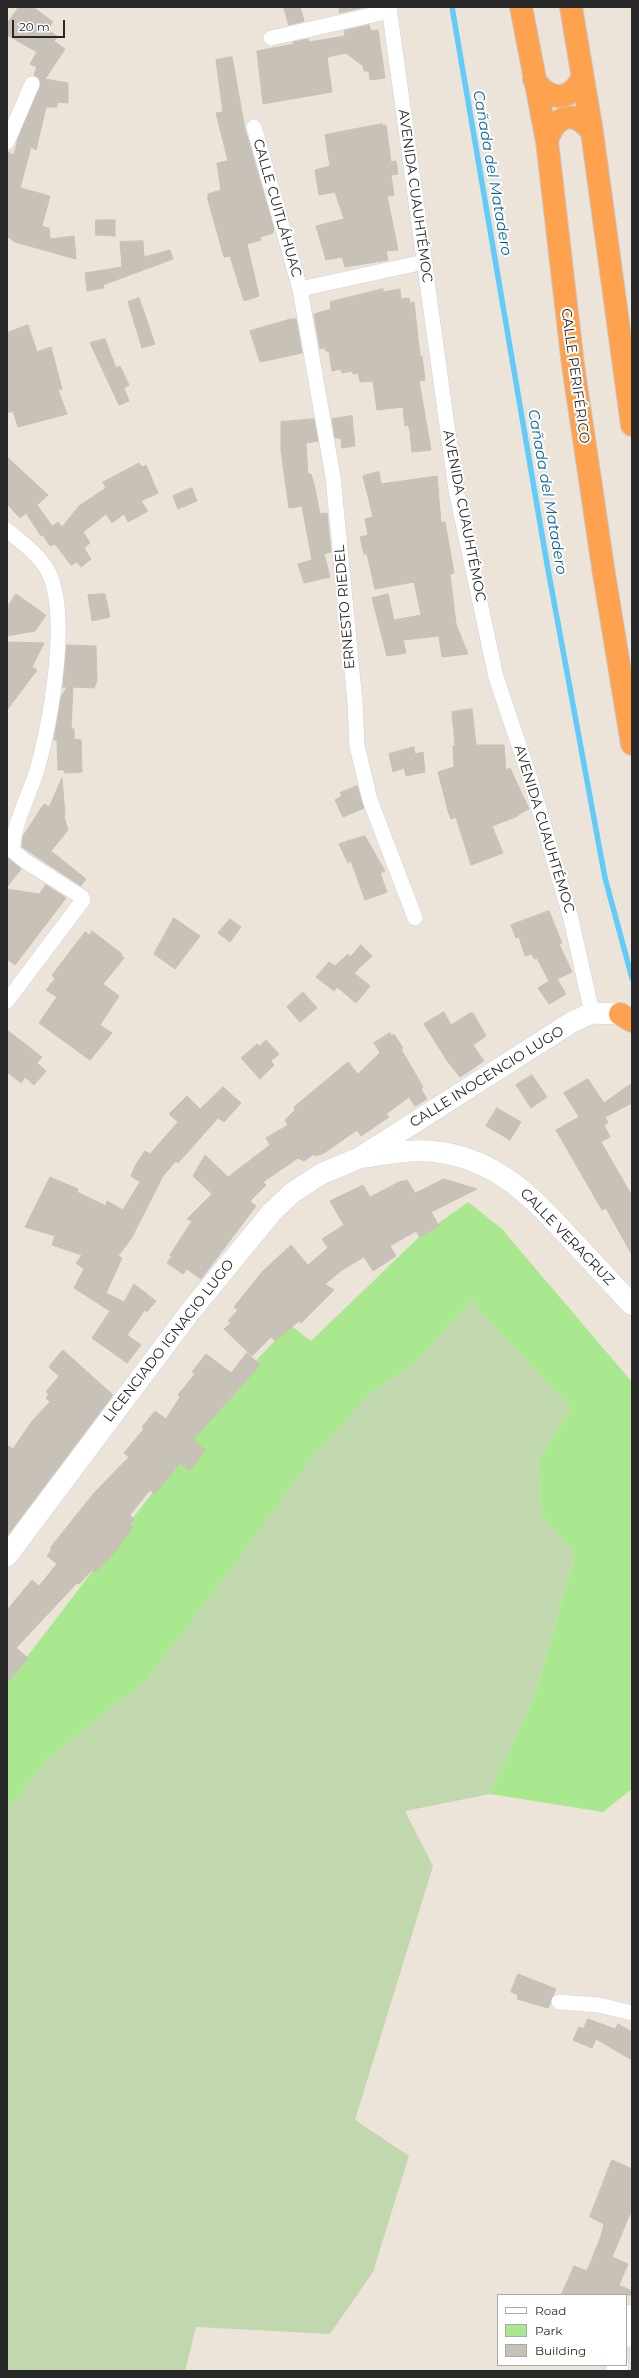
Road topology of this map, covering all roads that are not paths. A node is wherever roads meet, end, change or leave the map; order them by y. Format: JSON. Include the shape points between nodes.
{"nodes":[{"id":1,"x":521,"y":7,"type":"edge"},
{"id":2,"x":571,"y":7,"type":"edge"},
{"id":3,"x":389,"y":9,"type":"edge"},
{"id":4,"x":271,"y":38,"type":"dead end"},
{"id":5,"x":582,"y":78,"type":"junction"},
{"id":6,"x":534,"y":79,"type":"junction"},
{"id":7,"x":32,"y":84,"type":"dead end"},
{"id":8,"x":254,"y":127,"type":"dead end"},
{"id":9,"x":592,"y":132,"type":"junction"},
{"id":10,"x":546,"y":141,"type":"junction"},
{"id":11,"x":7,"y":142,"type":"edge"},
{"id":12,"x":424,"y":262,"type":"junction"},
{"id":13,"x":300,"y":289,"type":"junction"},
{"id":14,"x":632,"y":425,"type":"edge"},
{"id":15,"x":7,"y":530,"type":"edge"},
{"id":16,"x":632,"y":744,"type":"edge"},
{"id":17,"x":415,"y":918,"type":"dead end"},
{"id":18,"x":7,"y":1001,"type":"edge"},
{"id":19,"x":592,"y":1013,"type":"junction"},
{"id":20,"x":628,"y":1015,"type":"edge"},
{"id":21,"x":359,"y":1158,"type":"junction"},
{"id":22,"x":632,"y":1305,"type":"edge"},
{"id":23,"x":7,"y":1556,"type":"edge"},
{"id":24,"x":559,"y":2002,"type":"dead end"},
{"id":25,"x":632,"y":2013,"type":"edge"},
{"id":26,"x":632,"y":2315,"type":"edge"},
{"id":27,"x":627,"y":2333,"type":"edge"}],
"edges":[{"from":1,"to":6,"type":"highway","name":"CALLE PERIFÉRICO"},
{"from":2,"to":5,"type":"highway"},
{"from":3,"to":4,"type":"street"},
{"from":3,"to":12,"type":"street","name":"AVENIDA CUAUHTÉMOC"},
{"from":5,"to":6,"type":"highway","via":[[574,91],[558,96],[542,91]]},
{"from":5,"to":9,"type":"highway"},
{"from":6,"to":10,"type":"highway","name":"CALLE PERIFÉRICO"},
{"from":7,"to":11,"type":"street"},
{"from":8,"to":13,"type":"street","name":"CALLE CUITLÁHUAC"},
{"from":9,"to":10,"type":"highway","via":[[580,119],[565,117],[551,128]]},
{"from":9,"to":14,"type":"highway"},
{"from":10,"to":16,"type":"highway","name":"CALLE PERIFÉRICO","via":[[573,365],[602,566]]},
{"from":12,"to":13,"type":"street"},
{"from":12,"to":19,"type":"street","name":"AVENIDA CUAUHTÉMOC","via":[[456,490],[496,678],[530,778],[571,919]]},
{"from":13,"to":17,"type":"street","name":"ERNESTO RIEDEL","via":[[333,477],[357,746],[370,800]]},
{"from":15,"to":18,"type":"street","via":[[46,568],[57,597],[58,627],[53,692],[36,771],[14,834],[13,851],[82,897],[82,902]]},
{"from":19,"to":20,"type":"main road","name":"CALLE INOCENCIO LUGO"},
{"from":19,"to":21,"type":"main road","name":"CALLE INOCENCIO LUGO","via":[[572,1022]]},
{"from":21,"to":22,"type":"main road","name":"CALLE VERACRUZ","via":[[409,1151],[438,1152],[469,1159],[492,1169],[534,1200]]},
{"from":21,"to":23,"type":"main road","name":"LICENCIADO IGNACIO LUGO","via":[[321,1174],[292,1193],[272,1212],[193,1308]]},
{"from":24,"to":25,"type":"street","via":[[599,2005]]},
{"from":26,"to":27,"type":"main road"}]}
